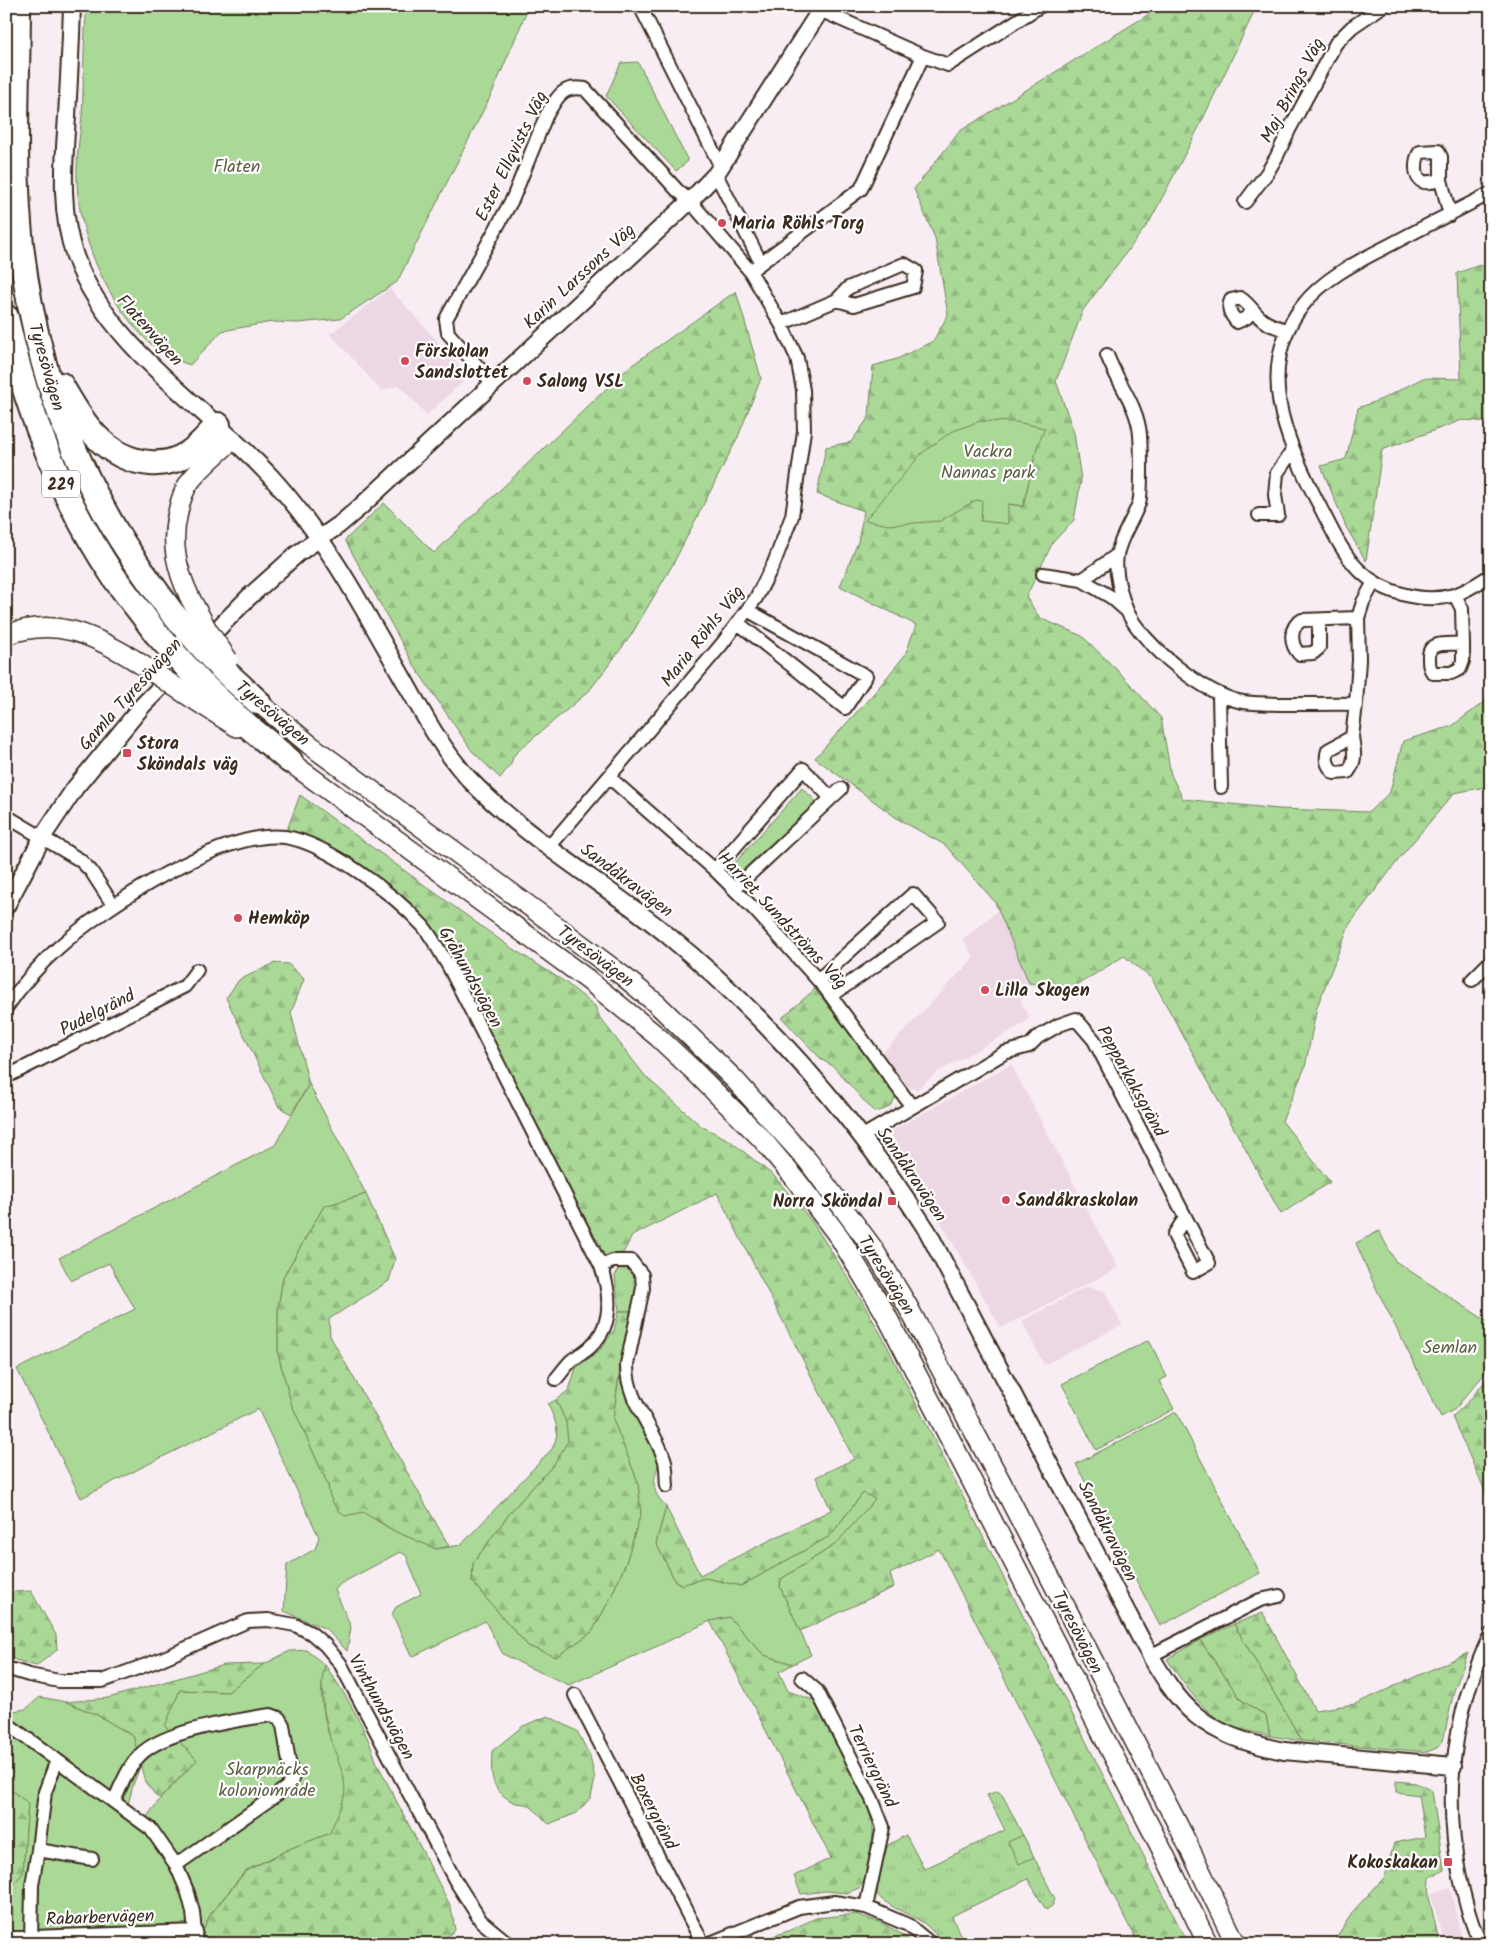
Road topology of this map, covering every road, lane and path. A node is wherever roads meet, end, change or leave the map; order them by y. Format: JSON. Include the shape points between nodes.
{"nodes":[{"id":1,"x":18,"y":6,"type":"edge"},
{"id":2,"x":72,"y":6,"type":"edge"},
{"id":3,"x":640,"y":6,"type":"edge"},
{"id":4,"x":1040,"y":6,"type":"edge"},
{"id":5,"x":1383,"y":6,"type":"edge"},
{"id":6,"x":820,"y":8,"type":"edge"},
{"id":7,"x":923,"y":56,"type":"junction"},
{"id":8,"x":719,"y":171,"type":"junction"},
{"id":9,"x":1441,"y":180,"type":"dead end"},
{"id":10,"x":1491,"y":193,"type":"edge"},
{"id":11,"x":690,"y":201,"type":"junction"},
{"id":12,"x":1245,"y":202,"type":"dead end"},
{"id":13,"x":1450,"y":214,"type":"junction"},
{"id":14,"x":761,"y":263,"type":"junction"},
{"id":15,"x":750,"y":271,"type":"junction"},
{"id":16,"x":837,"y":300,"type":"junction"},
{"id":17,"x":1253,"y":311,"type":"dead end"},
{"id":18,"x":6,"y":317,"type":"edge"},
{"id":19,"x":781,"y":324,"type":"junction"},
{"id":20,"x":1286,"y":330,"type":"junction"},
{"id":21,"x":38,"y":345,"type":"junction"},
{"id":22,"x":1107,"y":355,"type":"dead end"},
{"id":23,"x":496,"y":383,"type":"junction"},
{"id":24,"x":225,"y":432,"type":"junction"},
{"id":25,"x":1293,"y":450,"type":"junction"},
{"id":26,"x":1259,"y":515,"type":"dead end"},
{"id":27,"x":319,"y":538,"type":"junction"},
{"id":28,"x":1117,"y":555,"type":"junction"},
{"id":29,"x":1044,"y":574,"type":"dead end"},
{"id":30,"x":1491,"y":575,"type":"edge"},
{"id":31,"x":1082,"y":580,"type":"junction"},
{"id":32,"x":1374,"y":582,"type":"junction"},
{"id":33,"x":1454,"y":594,"type":"junction"},
{"id":34,"x":181,"y":606,"type":"junction"},
{"id":35,"x":747,"y":610,"type":"junction"},
{"id":36,"x":1127,"y":611,"type":"junction"},
{"id":37,"x":1358,"y":618,"type":"junction"},
{"id":38,"x":1319,"y":621,"type":"dead end"},
{"id":39,"x":738,"y":623,"type":"junction"},
{"id":40,"x":6,"y":635,"type":"edge"},
{"id":41,"x":1463,"y":644,"type":"dead end"},
{"id":42,"x":196,"y":690,"type":"junction"},
{"id":43,"x":1219,"y":695,"type":"junction"},
{"id":44,"x":258,"y":702,"type":"joint"},
{"id":45,"x":1356,"y":704,"type":"junction"},
{"id":46,"x":1352,"y":737,"type":"dead end"},
{"id":47,"x":290,"y":761,"type":"joint"},
{"id":48,"x":609,"y":777,"type":"junction"},
{"id":49,"x":1221,"y":787,"type":"dead end"},
{"id":50,"x":841,"y":789,"type":"dead end"},
{"id":51,"x":831,"y":798,"type":"junction"},
{"id":52,"x":6,"y":816,"type":"edge"},
{"id":53,"x":43,"y":836,"type":"junction"},
{"id":54,"x":549,"y":847,"type":"junction"},
{"id":55,"x":715,"y":870,"type":"junction"},
{"id":56,"x":734,"y":889,"type":"junction"},
{"id":57,"x":113,"y":905,"type":"junction"},
{"id":58,"x":6,"y":906,"type":"edge"},
{"id":59,"x":1491,"y":961,"type":"edge"},
{"id":60,"x":197,"y":970,"type":"dead end"},
{"id":61,"x":818,"y":980,"type":"junction"},
{"id":62,"x":1472,"y":980,"type":"dead end"},
{"id":63,"x":831,"y":996,"type":"junction"},
{"id":64,"x":6,"y":1008,"type":"edge"},
{"id":65,"x":6,"y":1077,"type":"edge"},
{"id":66,"x":912,"y":1106,"type":"junction"},
{"id":67,"x":863,"y":1136,"type":"junction"},
{"id":68,"x":1186,"y":1218,"type":"dead end"},
{"id":69,"x":601,"y":1266,"type":"junction"},
{"id":70,"x":556,"y":1379,"type":"dead end"},
{"id":71,"x":667,"y":1486,"type":"dead end"},
{"id":72,"x":1279,"y":1596,"type":"dead end"},
{"id":73,"x":1491,"y":1634,"type":"edge"},
{"id":74,"x":1150,"y":1656,"type":"junction"},
{"id":75,"x":6,"y":1668,"type":"edge"},
{"id":76,"x":802,"y":1678,"type":"dead end"},
{"id":77,"x":575,"y":1695,"type":"dead end"},
{"id":78,"x":6,"y":1723,"type":"edge"},
{"id":79,"x":57,"y":1760,"type":"junction"},
{"id":80,"x":1453,"y":1766,"type":"junction"},
{"id":81,"x":114,"y":1801,"type":"junction"},
{"id":82,"x":38,"y":1850,"type":"junction"},
{"id":83,"x":92,"y":1859,"type":"dead end"},
{"id":84,"x":176,"y":1865,"type":"junction"},
{"id":85,"x":866,"y":1907,"type":"junction"},
{"id":86,"x":6,"y":1938,"type":"edge"},
{"id":87,"x":196,"y":1938,"type":"edge"},
{"id":88,"x":31,"y":1941,"type":"edge"},
{"id":89,"x":509,"y":1944,"type":"edge"},
{"id":90,"x":703,"y":1944,"type":"edge"},
{"id":91,"x":708,"y":1944,"type":"edge"},
{"id":92,"x":931,"y":1944,"type":"edge"},
{"id":93,"x":1208,"y":1944,"type":"edge"},
{"id":94,"x":1236,"y":1944,"type":"edge"},
{"id":95,"x":1481,"y":1944,"type":"edge"}],
"edges":[{"from":1,"to":21,"type":"highway","name":"Tyresövägen","number":"229","via":[[16,188],[25,279]]},
{"from":2,"to":24,"type":"street","name":"Flatenvägen","via":[[64,187],[67,226],[74,255],[103,309],[118,328],[148,361]]},
{"from":3,"to":8,"type":"street"},
{"from":4,"to":7,"type":"street","via":[[948,64]]},
{"from":5,"to":12,"type":"street","name":"Maj Brings Väg","via":[[1352,27],[1336,43],[1278,156]]},
{"from":6,"to":7,"type":"street"},
{"from":6,"to":8,"type":"street","name":"Karin Larssons Väg"},
{"from":7,"to":14,"type":"street","via":[[860,190]]},
{"from":8,"to":11,"type":"street","name":"Karin Larssons Väg"},
{"from":8,"to":14,"type":"street"},
{"from":9,"to":13,"type":"street"},
{"from":10,"to":13,"type":"street"},
{"from":11,"to":15,"type":"street"},
{"from":11,"to":23,"type":"street","name":"Karin Larssons Väg"},
{"from":11,"to":23,"type":"street","name":"Ester Ellqvists Väg","via":[[585,89],[574,87],[562,92],[546,116],[513,198],[446,319],[448,333]]},
{"from":13,"to":20,"type":"street","via":[[1320,287],[1304,303]]},
{"from":14,"to":15,"type":"street"},
{"from":15,"to":19,"type":"street","name":"Maria Röhls Väg"},
{"from":16,"to":16,"type":"street","via":[[848,288],[904,264],[916,271],[913,287],[854,305]]},
{"from":16,"to":19,"type":"street"},
{"from":17,"to":20,"type":"street","via":[[1264,322]]},
{"from":18,"to":42,"type":"highway","name":"Tyresövägen","number":"229","bridge":true,"via":[[32,413],[79,520],[114,576]]},
{"from":19,"to":35,"type":"street","name":"Maria Röhls Väg","via":[[797,358],[803,390],[804,431],[800,467],[789,524],[774,563]]},
{"from":20,"to":25,"type":"street","via":[[1276,376],[1283,421]]},
{"from":21,"to":24,"type":"highway","via":[[87,427],[112,452],[139,462],[156,464],[185,456]]},
{"from":21,"to":34,"type":"highway","name":"Tyresövägen","number":"229","via":[[55,402],[94,492],[130,554]]},
{"from":22,"to":28,"type":"street","via":[[1132,404],[1140,433],[1139,501]]},
{"from":23,"to":27,"type":"street","name":"Karin Larssons Väg","via":[[359,508]]},
{"from":24,"to":27,"type":"street","name":"Flatenvägen","via":[[270,476]]},
{"from":24,"to":34,"type":"main road","via":[[190,482],[180,503],[174,527]]},
{"from":25,"to":26,"type":"street","via":[[1277,473],[1275,495],[1278,515]]},
{"from":25,"to":32,"type":"street","via":[[1332,530],[1350,559]]},
{"from":27,"to":53,"type":"street","name":"Gamla Tyresövägen","via":[[249,597],[142,705],[75,788]]},
{"from":27,"to":54,"type":"street","name":"Sandåkravägen","via":[[452,759],[504,812]]},
{"from":28,"to":31,"type":"street"},
{"from":28,"to":36,"type":"street","via":[[1119,583]]},
{"from":29,"to":31,"type":"street"},
{"from":30,"to":33,"type":"street"},
{"from":31,"to":36,"type":"street","via":[[1112,597]]},
{"from":32,"to":33,"type":"street","via":[[1409,595],[1429,598]]},
{"from":32,"to":37,"type":"street"},
{"from":33,"to":41,"type":"street","via":[[1462,609]]},
{"from":34,"to":44,"type":"highway","name":"Tyresövägen","number":"229","bridge":true},
{"from":35,"to":39,"type":"street","name":"Maria Röhls Väg"},
{"from":35,"to":39,"type":"street","via":[[866,676],[845,708]]},
{"from":36,"to":43,"type":"street","via":[[1154,646],[1183,672]]},
{"from":37,"to":38,"type":"street"},
{"from":37,"to":45,"type":"street"},
{"from":39,"to":48,"type":"street","name":"Maria Röhls Väg"},
{"from":40,"to":42,"type":"main road","bridge":true,"via":[[36,628],[70,630],[92,637]]},
{"from":42,"to":47,"type":"highway","name":"Tyresövägen","number":"229","via":[[236,716]]},
{"from":43,"to":45,"type":"street","via":[[1242,702]]},
{"from":43,"to":49,"type":"street"},
{"from":44,"to":94,"type":"main road","name":"Tyresövägen","number":"229","via":[[310,745],[643,992],[696,1040],[808,1161],[872,1247],[907,1305],[1173,1816]]},
{"from":45,"to":46,"type":"street"},
{"from":47,"to":93,"type":"main road","name":"Tyresövägen","number":"229","via":[[626,1010],[726,1101],[820,1211],[884,1311]]},
{"from":48,"to":54,"type":"street","name":"Maria Röhls Väg"},
{"from":48,"to":55,"type":"street","name":"Harriet Sundströms Väg"},
{"from":50,"to":51,"type":"street"},
{"from":51,"to":55,"type":"street","via":[[803,769]]},
{"from":51,"to":56,"type":"street"},
{"from":52,"to":53,"type":"street"},
{"from":53,"to":57,"type":"street","via":[[80,860]]},
{"from":53,"to":58,"type":"street","name":"Gamla Tyresövägen"},
{"from":54,"to":67,"type":"street","name":"Sandåkravägen","via":[[663,932],[756,1014],[822,1085]]},
{"from":55,"to":56,"type":"street","name":"Harriet Sundströms Väg"},
{"from":56,"to":61,"type":"street","name":"Harriet Sundströms Väg"},
{"from":57,"to":64,"type":"street","name":"Gråhundsvägen","via":[[58,948]]},
{"from":57,"to":69,"type":"street","name":"Gråhundsvägen","via":[[194,859],[260,838],[285,837],[310,845],[361,874],[403,906],[424,928],[449,967]]},
{"from":59,"to":62,"type":"street"},
{"from":60,"to":65,"type":"street","name":"Pudelgränd","via":[[185,986]]},
{"from":61,"to":63,"type":"street","name":"Harriet Sundströms Väg"},
{"from":61,"to":63,"type":"street","via":[[913,894],[938,922]]},
{"from":63,"to":66,"type":"street","name":"Harriet Sundströms Väg"},
{"from":66,"to":67,"type":"street","name":"Pepparkaksgränd"},
{"from":66,"to":68,"type":"street","name":"Pepparkaksgränd","via":[[1004,1053],[1029,1046],[1038,1037],[1076,1019],[1094,1040]]},
{"from":67,"to":74,"type":"street","name":"Sandåkravägen","via":[[928,1232]]},
{"from":69,"to":70,"type":"street","name":"Gråhundsvägen","via":[[609,1298],[608,1319],[590,1347],[570,1362]]},
{"from":69,"to":71,"type":"street","via":[[613,1261],[631,1261],[642,1276],[643,1288],[627,1376],[632,1394],[664,1459]]},
{"from":72,"to":74,"type":"street","via":[[1260,1600]]},
{"from":73,"to":80,"type":"street","via":[[1463,1707]]},
{"from":74,"to":80,"type":"street","name":"Sandåkravägen","via":[[1181,1703],[1207,1724],[1232,1738],[1284,1752]]},
{"from":75,"to":89,"type":"street","name":"Vinthundsvägen","via":[[59,1681],[102,1681],[248,1621],[268,1620],[296,1625],[310,1633],[340,1662],[455,1880],[481,1920]]},
{"from":76,"to":85,"type":"street","name":"Terriergränd","via":[[817,1691],[883,1826]]},
{"from":77,"to":90,"type":"street","name":"Boxergränd"},
{"from":78,"to":79,"type":"street"},
{"from":79,"to":81,"type":"street"},
{"from":79,"to":82,"type":"street","via":[[44,1792]]},
{"from":80,"to":95,"type":"street","via":[[1454,1842],[1465,1900]]},
{"from":81,"to":84,"type":"street","via":[[151,1828]]},
{"from":81,"to":84,"type":"street","via":[[129,1771],[151,1746],[221,1722],[271,1715],[279,1718],[292,1780],[286,1788]]},
{"from":82,"to":83,"type":"street"},
{"from":82,"to":88,"type":"street","via":[[32,1886]]},
{"from":84,"to":87,"type":"street","via":[[188,1893]]},
{"from":85,"to":91,"type":"street","via":[[834,1902],[799,1907]]},
{"from":85,"to":92,"type":"street","via":[[908,1925]]},
{"from":86,"to":88,"type":"street","name":"Rabarbervägen"},
{"from":87,"to":88,"type":"street","name":"Rabarbervägen"}]}
